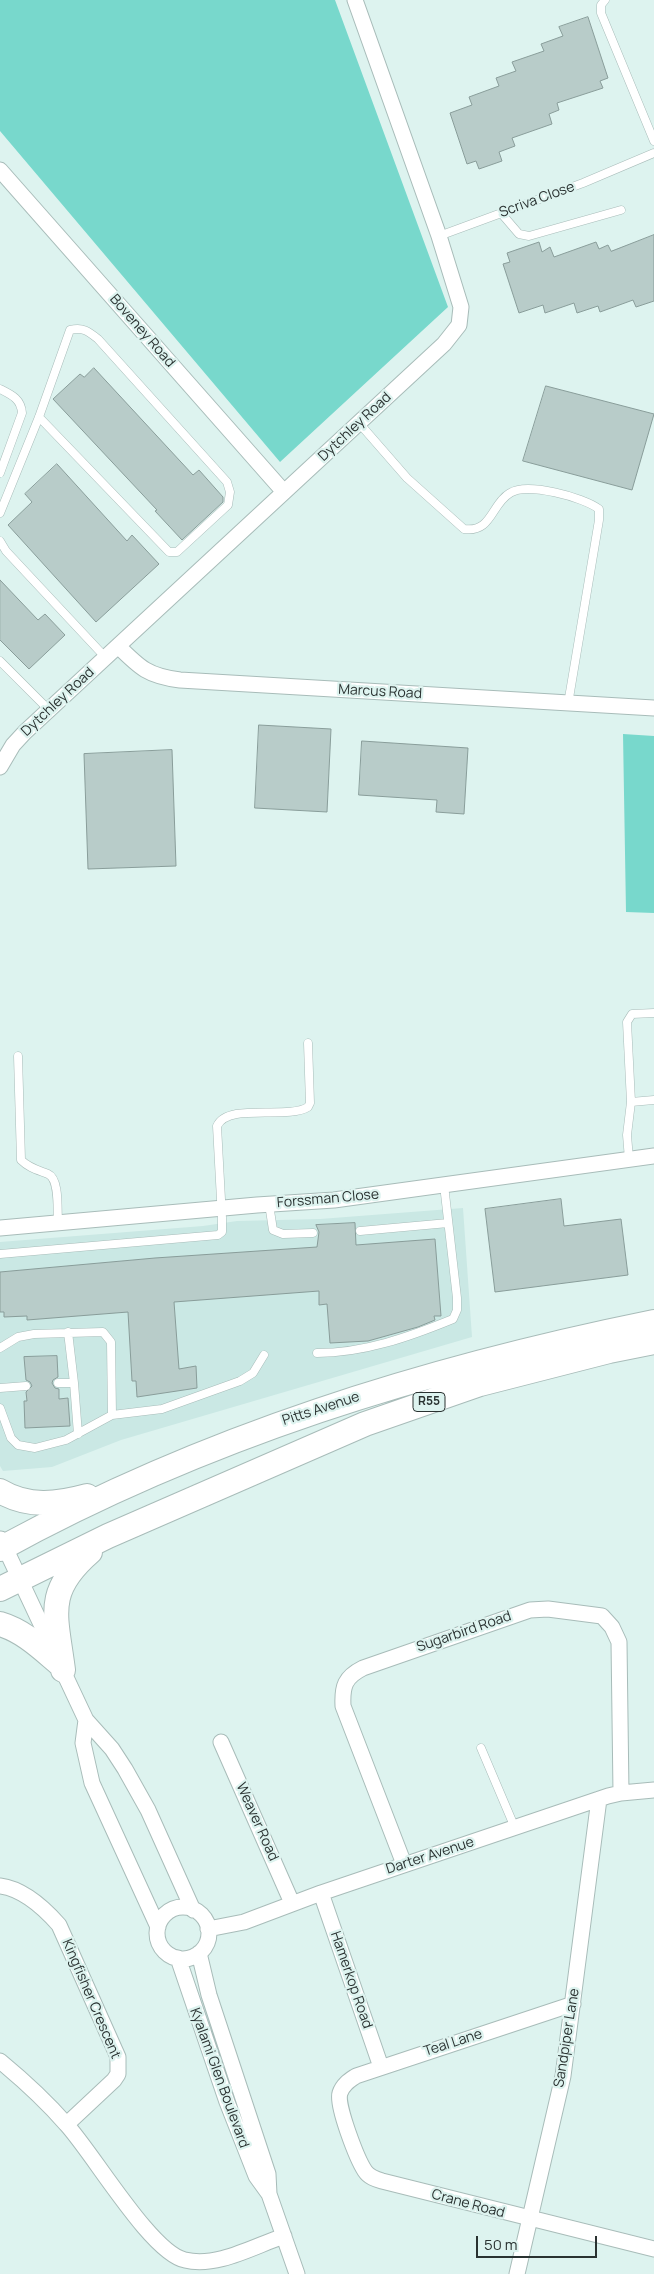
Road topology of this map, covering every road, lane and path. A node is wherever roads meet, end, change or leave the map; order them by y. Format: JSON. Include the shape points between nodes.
{"nodes":[{"id":1,"x":355,"y":0,"type":"edge"},
{"id":2,"x":605,"y":0,"type":"edge"},
{"id":3,"x":654,"y":141,"type":"edge"},
{"id":4,"x":654,"y":153,"type":"edge"},
{"id":5,"x":0,"y":170,"type":"edge"},
{"id":6,"x":621,"y":210,"type":"dead end"},
{"id":7,"x":501,"y":213,"type":"junction"},
{"id":8,"x":439,"y":236,"type":"junction"},
{"id":9,"x":0,"y":389,"type":"edge"},
{"id":10,"x":39,"y":417,"type":"junction"},
{"id":11,"x":359,"y":423,"type":"junction"},
{"id":12,"x":0,"y":473,"type":"edge"},
{"id":13,"x":284,"y":492,"type":"junction"},
{"id":14,"x":0,"y":513,"type":"edge"},
{"id":15,"x":0,"y":541,"type":"edge"},
{"id":16,"x":118,"y":646,"type":"junction"},
{"id":17,"x":106,"y":658,"type":"junction"},
{"id":18,"x":0,"y":661,"type":"edge"},
{"id":19,"x":568,"y":704,"type":"junction"},
{"id":20,"x":654,"y":708,"type":"edge"},
{"id":21,"x":49,"y":710,"type":"junction"},
{"id":22,"x":0,"y":765,"type":"edge"},
{"id":23,"x":654,"y":1012,"type":"edge"},
{"id":24,"x":308,"y":1043,"type":"dead end"},
{"id":25,"x":18,"y":1056,"type":"dead end"},
{"id":26,"x":654,"y":1100,"type":"edge"},
{"id":27,"x":631,"y":1102,"type":"junction"},
{"id":28,"x":654,"y":1156,"type":"edge"},
{"id":29,"x":629,"y":1160,"type":"junction"},
{"id":30,"x":444,"y":1185,"type":"junction"},
{"id":31,"x":269,"y":1204,"type":"junction"},
{"id":32,"x":222,"y":1208,"type":"junction"},
{"id":33,"x":58,"y":1223,"type":"junction"},
{"id":34,"x":448,"y":1223,"type":"junction"},
{"id":35,"x":0,"y":1228,"type":"edge"},
{"id":36,"x":360,"y":1231,"type":"dead end"},
{"id":37,"x":313,"y":1233,"type":"dead end"},
{"id":38,"x":0,"y":1254,"type":"edge"},
{"id":39,"x":654,"y":1322,"type":"edge"},
{"id":40,"x":68,"y":1332,"type":"junction"},
{"id":41,"x":654,"y":1342,"type":"edge"},
{"id":42,"x":0,"y":1348,"type":"edge"},
{"id":43,"x":317,"y":1352,"type":"dead end"},
{"id":44,"x":264,"y":1355,"type":"dead end"},
{"id":45,"x":58,"y":1383,"type":"dead end"},
{"id":46,"x":74,"y":1383,"type":"junction"},
{"id":47,"x":26,"y":1386,"type":"dead end"},
{"id":48,"x":0,"y":1388,"type":"edge"},
{"id":49,"x":0,"y":1408,"type":"edge"},
{"id":50,"x":112,"y":1415,"type":"junction"},
{"id":51,"x":78,"y":1434,"type":"junction"},
{"id":52,"x":134,"y":1482,"type":"junction"},
{"id":53,"x":0,"y":1491,"type":"edge"},
{"id":54,"x":108,"y":1536,"type":"junction"},
{"id":55,"x":2,"y":1544,"type":"edge"},
{"id":56,"x":20,"y":1577,"type":"junction"},
{"id":57,"x":0,"y":1589,"type":"edge"},
{"id":58,"x":0,"y":1624,"type":"edge"},
{"id":59,"x":62,"y":1667,"type":"junction"},
{"id":60,"x":86,"y":1720,"type":"junction"},
{"id":61,"x":221,"y":1742,"type":"dead end"},
{"id":62,"x":481,"y":1748,"type":"dead end"},
{"id":63,"x":654,"y":1790,"type":"edge"},
{"id":64,"x":622,"y":1793,"type":"junction"},
{"id":65,"x":599,"y":1800,"type":"junction"},
{"id":66,"x":514,"y":1828,"type":"junction"},
{"id":67,"x":404,"y":1864,"type":"junction"},
{"id":68,"x":0,"y":1886,"type":"edge"},
{"id":69,"x":322,"y":1892,"type":"junction"},
{"id":70,"x":292,"y":1903,"type":"junction"},
{"id":71,"x":193,"y":1910,"type":"junction"},
{"id":72,"x":158,"y":1927,"type":"junction"},
{"id":73,"x":208,"y":1929,"type":"junction"},
{"id":74,"x":200,"y":1953,"type":"junction"},
{"id":75,"x":178,"y":1958,"type":"junction"},
{"id":76,"x":573,"y":2004,"type":"junction"},
{"id":77,"x":0,"y":2061,"type":"edge"},
{"id":78,"x":381,"y":2067,"type":"junction"},
{"id":79,"x":340,"y":2093,"type":"joint"},
{"id":80,"x":67,"y":2124,"type":"junction"},
{"id":81,"x":270,"y":2194,"type":"junction"},
{"id":82,"x":530,"y":2220,"type":"junction"},
{"id":83,"x":284,"y":2236,"type":"junction"},
{"id":84,"x":654,"y":2249,"type":"edge"},
{"id":85,"x":297,"y":2274,"type":"edge"},
{"id":86,"x":517,"y":2274,"type":"edge"}],
"edges":[{"from":1,"to":8,"type":"street","name":"Dytchley Road"},
{"from":2,"to":3,"type":"lane","via":[[601,4],[601,13]]},
{"from":4,"to":7,"type":"lane","name":"Scriva Close"},
{"from":5,"to":13,"type":"street","name":"Boveney Road"},
{"from":6,"to":7,"type":"lane","via":[[529,236],[519,234]]},
{"from":7,"to":8,"type":"lane","name":"Scriva Close"},
{"from":8,"to":11,"type":"street","name":"Dytchley Road","via":[[461,307],[459,326]]},
{"from":9,"to":12,"type":"lane","via":[[14,396],[22,405]]},
{"from":10,"to":10,"type":"lane","via":[[169,552],[177,552],[228,505],[230,492],[227,482],[86,329],[70,330]]},
{"from":10,"to":14,"type":"lane"},
{"from":11,"to":13,"type":"street","name":"Dytchley Road"},
{"from":11,"to":19,"type":"lane","via":[[407,478],[464,529],[474,530],[484,524],[509,493],[522,488],[590,502],[598,509],[599,520]]},
{"from":13,"to":16,"type":"street","name":"Dytchley Road"},
{"from":15,"to":17,"type":"lane"},
{"from":16,"to":17,"type":"street","name":"Dytchley Road"},
{"from":16,"to":19,"type":"street","name":"Marcus Road","via":[[137,666],[160,678]]},
{"from":17,"to":21,"type":"street","name":"Dytchley Road"},
{"from":18,"to":21,"type":"lane"},
{"from":19,"to":20,"type":"street","name":"Marcus Road"},
{"from":21,"to":22,"type":"street","name":"Dytchley Road","via":[[19,739]]},
{"from":23,"to":27,"type":"lane","via":[[632,1014],[627,1022]]},
{"from":24,"to":32,"type":"lane","via":[[308,1107],[297,1111],[235,1114],[219,1121]]},
{"from":25,"to":33,"type":"lane","via":[[20,1160],[26,1166],[51,1175],[55,1181]]},
{"from":26,"to":27,"type":"lane"},
{"from":27,"to":29,"type":"lane","via":[[627,1135]]},
{"from":28,"to":29,"type":"street","name":"Forssman Close"},
{"from":29,"to":30,"type":"street","name":"Forssman Close"},
{"from":30,"to":31,"type":"street","name":"Forssman Close","via":[[334,1200]]},
{"from":30,"to":34,"type":"lane"},
{"from":31,"to":32,"type":"street","name":"Forssman Close"},
{"from":31,"to":37,"type":"lane","via":[[273,1230],[284,1234]]},
{"from":32,"to":33,"type":"street","name":"Forssman Close"},
{"from":32,"to":38,"type":"lane","via":[[222,1232],[212,1237]]},
{"from":33,"to":35,"type":"street","name":"Forssman Close"},
{"from":34,"to":36,"type":"lane"},
{"from":34,"to":43,"type":"lane","via":[[457,1298],[453,1319],[354,1351]]},
{"from":39,"to":52,"type":"main road","name":"Pitts Avenue","number":"R55","via":[[547,1346],[344,1400]]},
{"from":40,"to":42,"type":"lane","via":[[18,1337]]},
{"from":40,"to":46,"type":"lane"},
{"from":40,"to":50,"type":"lane","via":[[98,1330],[111,1342]]},
{"from":41,"to":54,"type":"main road","name":"Pitts Avenue","number":"R55","via":[[480,1384],[365,1424]]},
{"from":44,"to":50,"type":"lane","via":[[253,1373],[240,1381],[162,1409]]},
{"from":45,"to":46,"type":"lane"},
{"from":46,"to":51,"type":"lane"},
{"from":47,"to":48,"type":"lane"},
{"from":49,"to":51,"type":"lane","via":[[18,1445],[35,1448]]},
{"from":50,"to":51,"type":"lane"},
{"from":52,"to":53,"type":"main road","via":[[64,1502],[38,1504]]},
{"from":52,"to":55,"type":"main road","name":"Pitts Avenue","number":"R55"},
{"from":54,"to":56,"type":"main road","name":"Pitts Avenue","number":"R55"},
{"from":54,"to":59,"type":"main road","via":[[76,1564],[59,1588],[56,1616]]},
{"from":55,"to":56,"type":"street"},
{"from":56,"to":57,"type":"main road","number":"R55"},
{"from":56,"to":59,"type":"street"},
{"from":58,"to":59,"type":"main road","via":[[26,1636]]},
{"from":59,"to":60,"type":"street"},
{"from":60,"to":71,"type":"street","via":[[107,1742],[125,1769],[148,1810]]},
{"from":60,"to":72,"type":"street","via":[[83,1743],[92,1783]]},
{"from":61,"to":70,"type":"street","name":"Weaver Road"},
{"from":62,"to":66,"type":"lane"},
{"from":63,"to":64,"type":"street","name":"Darter Avenue"},
{"from":64,"to":65,"type":"street","name":"Darter Avenue"},
{"from":64,"to":67,"type":"street","name":"Sugarbird Road","via":[[617,1634],[602,1616],[592,1613],[548,1609],[513,1615],[363,1668],[345,1682],[343,1706]]},
{"from":65,"to":66,"type":"street","name":"Darter Avenue"},
{"from":65,"to":76,"type":"street","name":"Sandpiper Lane"},
{"from":66,"to":67,"type":"street","name":"Darter Avenue"},
{"from":67,"to":69,"type":"street","name":"Darter Avenue"},
{"from":68,"to":80,"type":"street","name":"Kingfisher Crescent","via":[[28,1897],[59,1925],[118,2057],[118,2074],[114,2080]]},
{"from":69,"to":70,"type":"street","name":"Darter Avenue"},
{"from":69,"to":78,"type":"street","name":"Hamerkop Road"},
{"from":70,"to":73,"type":"street","name":"Darter Avenue","via":[[244,1922]]},
{"from":71,"to":72,"type":"street","via":[[176,1908],[168,1912]]},
{"from":71,"to":73,"type":"street","via":[[205,1920]]},
{"from":72,"to":75,"type":"street","via":[[158,1941],[162,1949]]},
{"from":73,"to":74,"type":"street","via":[[205,1946]]},
{"from":74,"to":75,"type":"street","via":[[186,1959]]},
{"from":74,"to":81,"type":"street","name":"Kyalami Glen Boulevard","via":[[209,1995],[268,2174]]},
{"from":75,"to":81,"type":"street","name":"Kyalami Glen Boulevard","via":[[227,2102],[256,2176]]},
{"from":76,"to":78,"type":"street","name":"Teal Lane"},
{"from":76,"to":82,"type":"street","name":"Sandpiper Lane","via":[[563,2076]]},
{"from":77,"to":80,"type":"street"},
{"from":78,"to":79,"type":"street","name":"Teal Lane","via":[[356,2076]]},
{"from":79,"to":82,"type":"street","name":"Crane Road","via":[[340,2106],[362,2165],[370,2176]]},
{"from":80,"to":83,"type":"street","via":[[156,2242],[176,2258],[211,2261]]},
{"from":81,"to":83,"type":"street","name":"Kyalami Glen Boulevard"},
{"from":82,"to":84,"type":"street","name":"Crane Road"},
{"from":82,"to":86,"type":"street","name":"Sandpiper Lane"},
{"from":83,"to":85,"type":"street","name":"Kyalami Glen Boulevard"}]}
